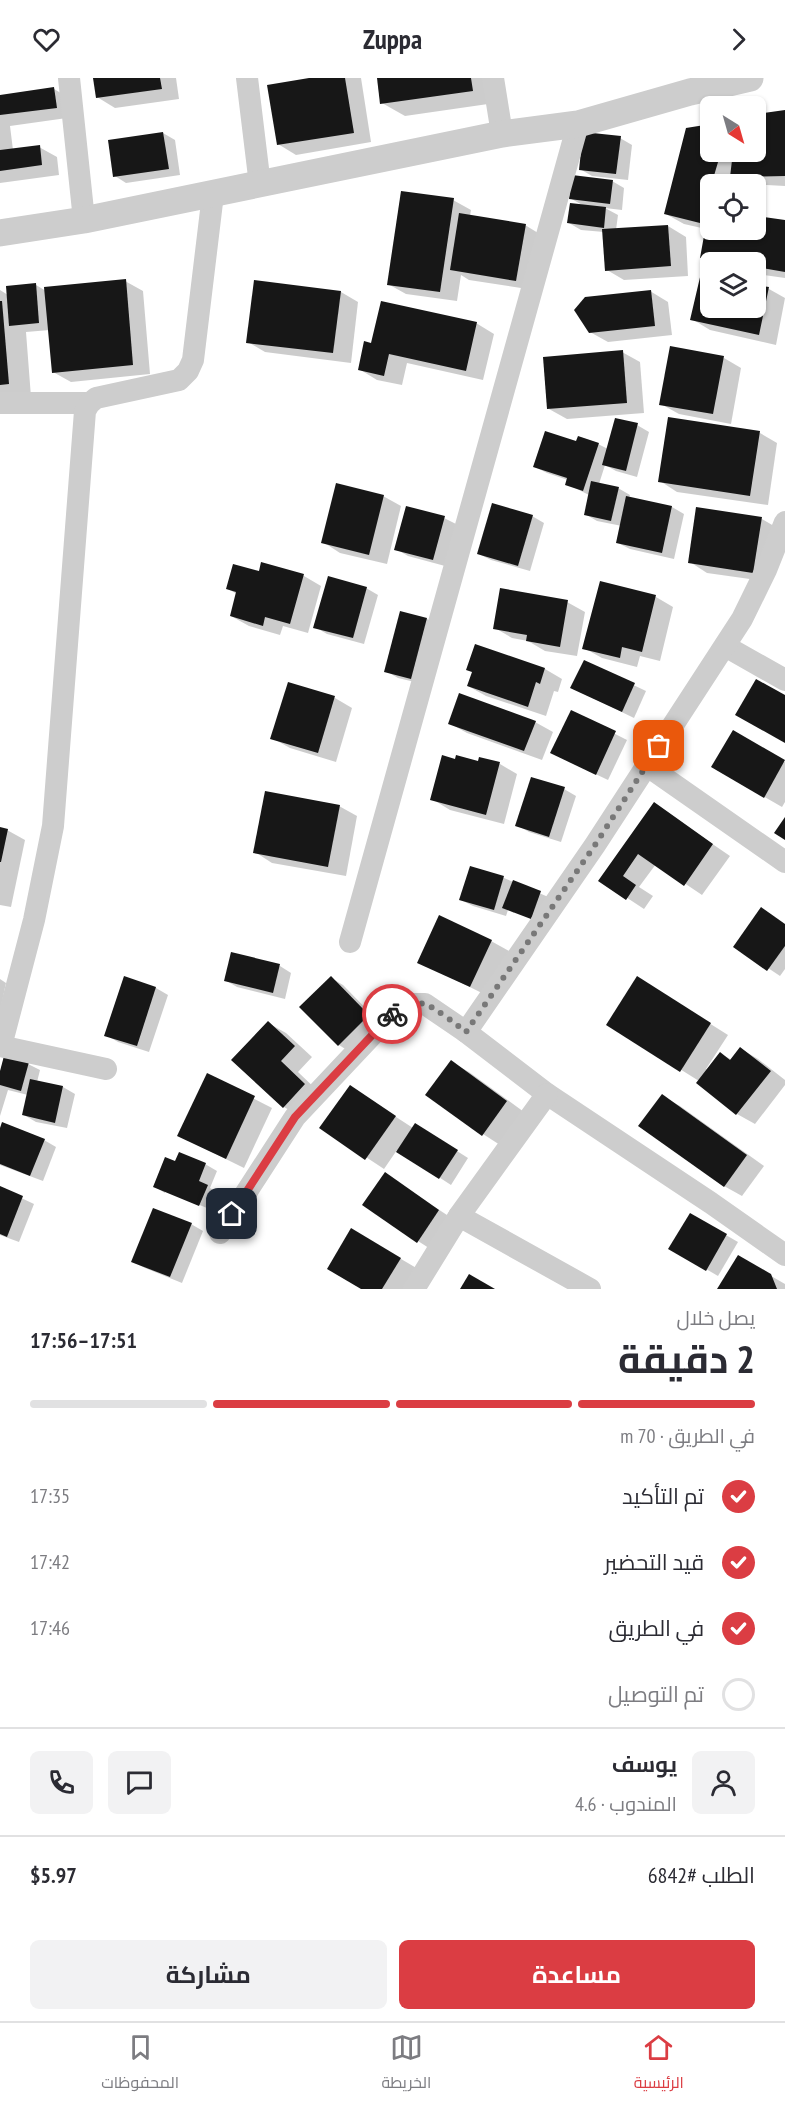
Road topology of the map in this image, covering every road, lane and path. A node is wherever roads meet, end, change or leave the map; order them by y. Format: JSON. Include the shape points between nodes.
{"nodes":[{"id":1,"x":69,"y":78,"type":"edge"},
{"id":2,"x":247,"y":78,"type":"edge"},
{"id":3,"x":492,"y":78,"type":"edge"},
{"id":4,"x":750,"y":78,"type":"edge"},
{"id":5,"x":687,"y":85,"type":"edge"},
{"id":6,"x":578,"y":124,"type":"junction"},
{"id":7,"x":502,"y":134,"type":"junction"},
{"id":8,"x":260,"y":185,"type":"junction"},
{"id":9,"x":213,"y":194,"type":"junction"},
{"id":10,"x":84,"y":220,"type":"junction"},
{"id":11,"x":0,"y":233,"type":"edge"},
{"id":12,"x":0,"y":403,"type":"edge"},
{"id":13,"x":89,"y":403,"type":"junction"},
{"id":14,"x":785,"y":522,"type":"edge"},
{"id":15,"x":725,"y":646,"type":"junction"},
{"id":16,"x":785,"y":680,"type":"edge"},
{"id":17,"x":646,"y":765,"type":"junction"},
{"id":18,"x":785,"y":862,"type":"edge"},
{"id":19,"x":350,"y":942,"type":"dead end"},
{"id":20,"x":466,"y":1032,"type":"junction"},
{"id":21,"x":1,"y":1046,"type":"edge"},
{"id":22,"x":106,"y":1069,"type":"dead end"},
{"id":23,"x":547,"y":1094,"type":"junction"},
{"id":24,"x":459,"y":1216,"type":"junction"},
{"id":25,"x":219,"y":1233,"type":"dead end"},
{"id":26,"x":785,"y":1255,"type":"edge"},
{"id":27,"x":414,"y":1289,"type":"edge"},
{"id":28,"x":590,"y":1289,"type":"edge"}],
"edges":[{"from":1,"to":10,"type":"street"},
{"from":2,"to":8,"type":"street"},
{"from":3,"to":7,"type":"street"},
{"from":4,"to":5,"type":"street"},
{"from":5,"to":6,"type":"street"},
{"from":6,"to":7,"type":"street"},
{"from":6,"to":19,"type":"street"},
{"from":7,"to":8,"type":"street"},
{"from":8,"to":9,"type":"street"},
{"from":9,"to":10,"type":"street"},
{"from":9,"to":13,"type":"street","via":[[193,360],[188,371],[179,380],[96,398]]},
{"from":10,"to":11,"type":"street"},
{"from":12,"to":13,"type":"street"},
{"from":13,"to":21,"type":"street","via":[[85,411],[53,826],[34,920]]},
{"from":14,"to":15,"type":"street","via":[[766,570]]},
{"from":15,"to":16,"type":"street"},
{"from":15,"to":17,"type":"street"},
{"from":17,"to":18,"type":"street"},
{"from":17,"to":20,"type":"street"},
{"from":20,"to":23,"type":"street"},
{"from":20,"to":25,"type":"street","via":[[425,1004],[400,1008],[390,1015],[295,1117]]},
{"from":21,"to":22,"type":"street"},
{"from":23,"to":24,"type":"street"},
{"from":23,"to":26,"type":"street"},
{"from":24,"to":27,"type":"street"},
{"from":24,"to":28,"type":"street"}]}
